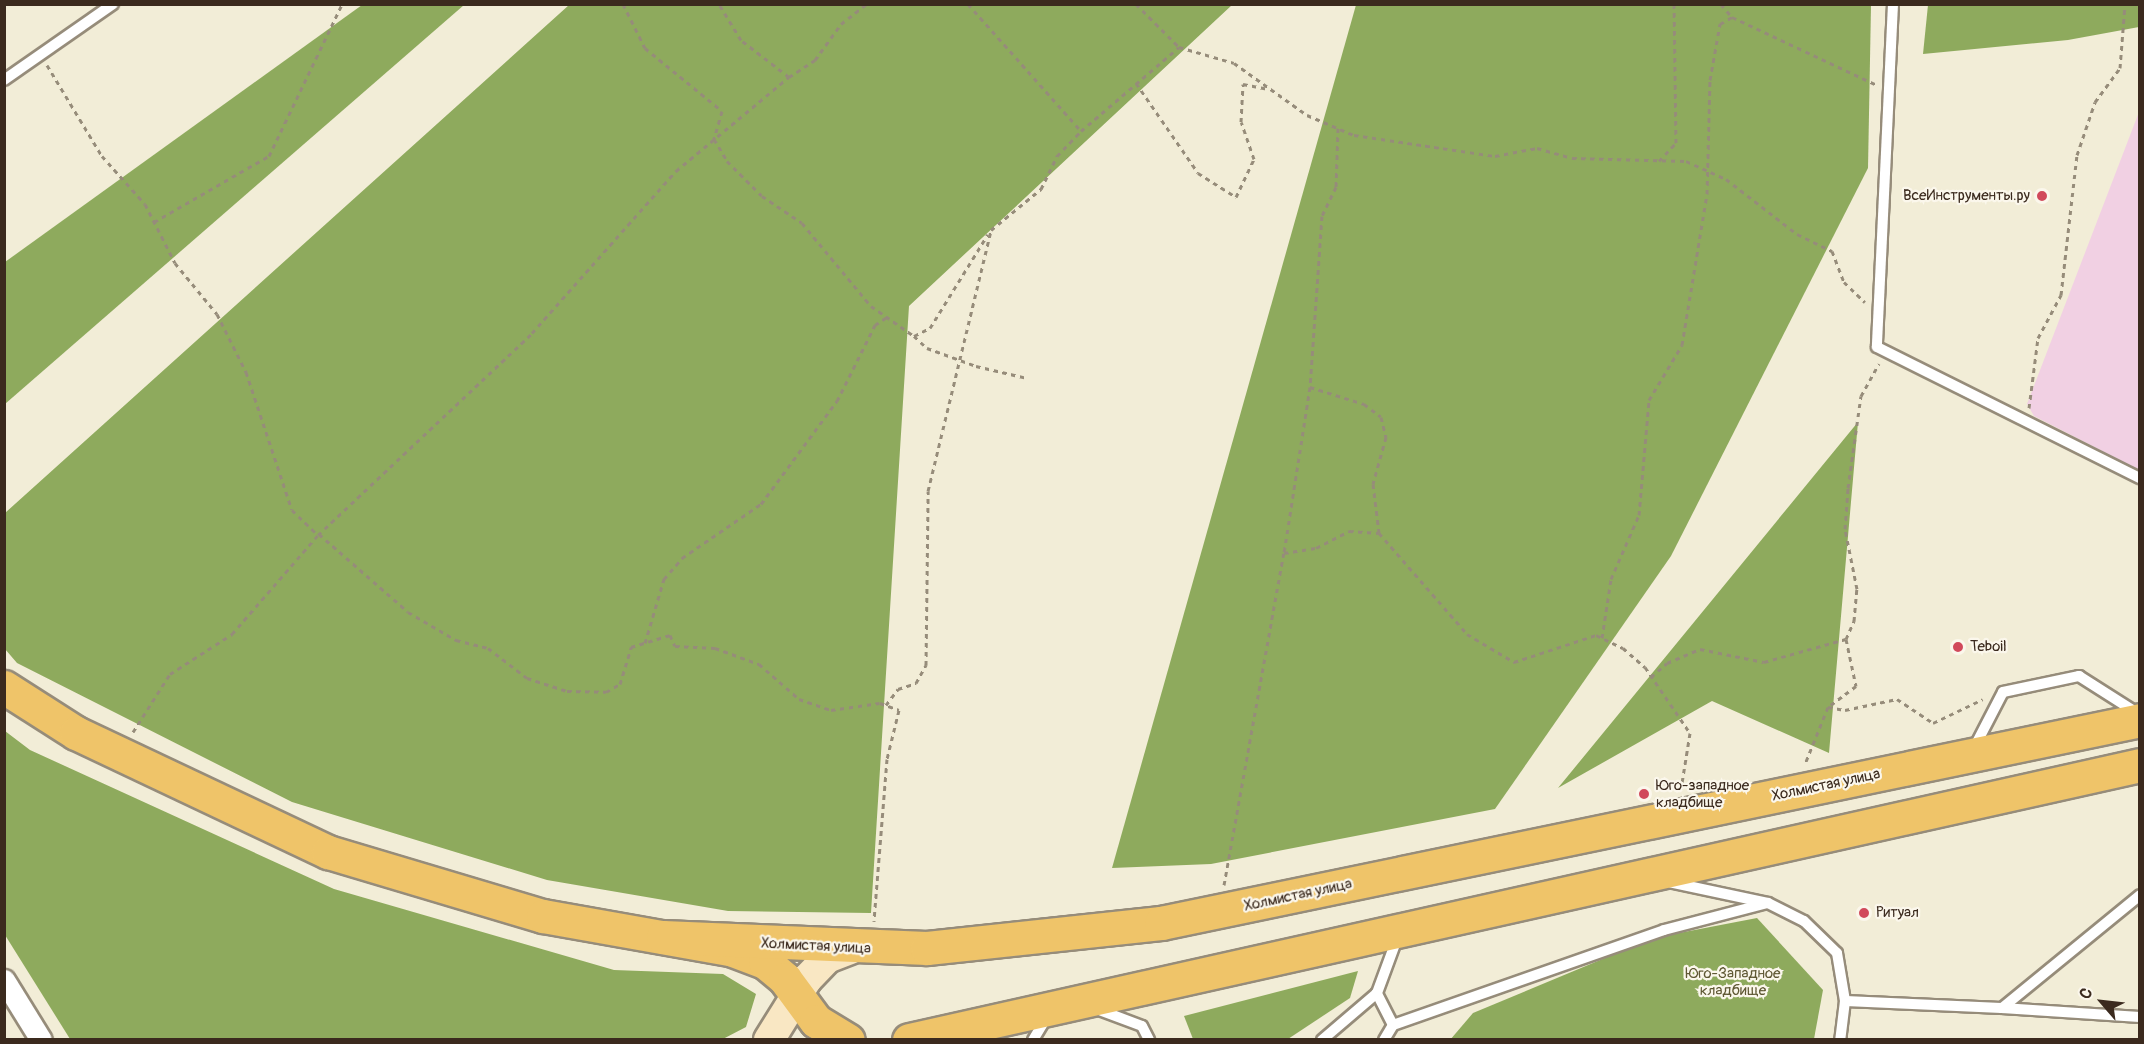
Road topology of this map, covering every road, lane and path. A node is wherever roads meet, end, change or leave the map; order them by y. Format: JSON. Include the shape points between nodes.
{"nodes":[{"id":1,"x":113,"y":4,"type":"edge"},
{"id":2,"x":342,"y":4,"type":"edge"},
{"id":3,"x":622,"y":4,"type":"edge"},
{"id":4,"x":719,"y":4,"type":"edge"},
{"id":5,"x":867,"y":4,"type":"edge"},
{"id":6,"x":968,"y":4,"type":"edge"},
{"id":7,"x":1136,"y":4,"type":"edge"},
{"id":8,"x":1674,"y":4,"type":"edge"},
{"id":9,"x":1721,"y":4,"type":"edge"},
{"id":10,"x":1893,"y":4,"type":"edge"},
{"id":11,"x":2125,"y":4,"type":"edge"},
{"id":12,"x":1732,"y":17,"type":"junction"},
{"id":13,"x":1179,"y":47,"type":"junction"},
{"id":14,"x":41,"y":56,"type":"junction"},
{"id":15,"x":789,"y":77,"type":"junction"},
{"id":16,"x":4,"y":80,"type":"edge"},
{"id":17,"x":1136,"y":83,"type":"junction"},
{"id":18,"x":1889,"y":90,"type":"junction"},
{"id":19,"x":1273,"y":91,"type":"junction"},
{"id":20,"x":1338,"y":128,"type":"junction"},
{"id":21,"x":1081,"y":131,"type":"junction"},
{"id":22,"x":714,"y":139,"type":"junction"},
{"id":23,"x":1659,"y":161,"type":"junction"},
{"id":24,"x":1708,"y":171,"type":"junction"},
{"id":25,"x":154,"y":222,"type":"junction"},
{"id":26,"x":991,"y":230,"type":"junction"},
{"id":27,"x":887,"y":317,"type":"junction"},
{"id":28,"x":1878,"y":319,"type":"junction"},
{"id":29,"x":914,"y":336,"type":"junction"},
{"id":30,"x":1877,"y":347,"type":"junction"},
{"id":31,"x":960,"y":357,"type":"junction"},
{"id":32,"x":1027,"y":378,"type":"dead end"},
{"id":33,"x":1310,"y":387,"type":"junction"},
{"id":34,"x":2027,"y":422,"type":"junction"},
{"id":35,"x":2139,"y":478,"type":"edge"},
{"id":36,"x":1379,"y":533,"type":"junction"},
{"id":37,"x":319,"y":535,"type":"junction"},
{"id":38,"x":1284,"y":553,"type":"junction"},
{"id":39,"x":1602,"y":638,"type":"junction"},
{"id":40,"x":1846,"y":639,"type":"junction"},
{"id":41,"x":645,"y":643,"type":"junction"},
{"id":42,"x":1652,"y":677,"type":"junction"},
{"id":43,"x":4,"y":687,"type":"edge"},
{"id":44,"x":2003,"y":692,"type":"junction"},
{"id":45,"x":886,"y":705,"type":"junction"},
{"id":46,"x":1828,"y":707,"type":"junction"},
{"id":47,"x":2139,"y":715,"type":"edge"},
{"id":48,"x":2139,"y":720,"type":"edge"},
{"id":49,"x":120,"y":755,"type":"junction"},
{"id":50,"x":1970,"y":755,"type":"junction"},
{"id":51,"x":2139,"y":765,"type":"edge"},
{"id":52,"x":1807,"y":789,"type":"junction"},
{"id":53,"x":1671,"y":818,"type":"junction"},
{"id":54,"x":1677,"y":868,"type":"junction"},
{"id":55,"x":1642,"y":876,"type":"junction"},
{"id":56,"x":2139,"y":895,"type":"edge"},
{"id":57,"x":1768,"y":903,"type":"junction"},
{"id":58,"x":1219,"y":911,"type":"junction"},
{"id":59,"x":1400,"y":930,"type":"junction"},
{"id":60,"x":663,"y":937,"type":"junction"},
{"id":61,"x":861,"y":949,"type":"junction"},
{"id":62,"x":4,"y":980,"type":"edge"},
{"id":63,"x":1377,"y":993,"type":"junction"},
{"id":64,"x":796,"y":999,"type":"junction"},
{"id":65,"x":1845,"y":1001,"type":"junction"},
{"id":66,"x":1065,"y":1005,"type":"junction"},
{"id":67,"x":2002,"y":1008,"type":"junction"},
{"id":68,"x":2139,"y":1017,"type":"edge"},
{"id":69,"x":1393,"y":1025,"type":"junction"},
{"id":70,"x":41,"y":1040,"type":"edge"},
{"id":71,"x":769,"y":1040,"type":"edge"},
{"id":72,"x":848,"y":1040,"type":"edge"},
{"id":73,"x":909,"y":1040,"type":"edge"},
{"id":74,"x":1033,"y":1040,"type":"edge"},
{"id":75,"x":1149,"y":1040,"type":"edge"},
{"id":76,"x":1322,"y":1040,"type":"edge"},
{"id":77,"x":1384,"y":1040,"type":"edge"},
{"id":78,"x":1840,"y":1040,"type":"edge"}],
"edges":[{"from":1,"to":14,"type":"lane"},
{"from":2,"to":25,"type":"path","via":[[269,156]]},
{"from":3,"to":22,"type":"path","via":[[645,48],[722,111]]},
{"from":4,"to":15,"type":"path","via":[[741,40]]},
{"from":5,"to":15,"type":"path","via":[[841,24],[815,60]]},
{"from":6,"to":21,"type":"path"},
{"from":7,"to":13,"type":"path"},
{"from":8,"to":23,"type":"path","via":[[1676,143]]},
{"from":9,"to":12,"type":"path"},
{"from":10,"to":18,"type":"lane"},
{"from":11,"to":34,"type":"path","via":[[2120,68],[2095,102],[2077,155],[2061,295],[2038,338]]},
{"from":12,"to":18,"type":"path"},
{"from":12,"to":24,"type":"path","via":[[1720,24],[1710,80]]},
{"from":13,"to":17,"type":"path"},
{"from":13,"to":19,"type":"path","via":[[1234,63]]},
{"from":14,"to":16,"type":"lane"},
{"from":14,"to":25,"type":"path","via":[[102,156]]},
{"from":15,"to":22,"type":"path"},
{"from":17,"to":19,"type":"path","via":[[1198,173],[1233,196],[1254,159],[1241,122],[1243,84]]},
{"from":17,"to":21,"type":"path"},
{"from":18,"to":28,"type":"lane"},
{"from":19,"to":20,"type":"path"},
{"from":20,"to":23,"type":"path","via":[[1495,156],[1537,148],[1572,158]]},
{"from":20,"to":33,"type":"path","via":[[1336,187],[1322,216]]},
{"from":21,"to":26,"type":"path","via":[[1057,156],[1041,189]]},
{"from":22,"to":27,"type":"path","via":[[727,161],[762,196],[802,223],[872,306]]},
{"from":22,"to":37,"type":"path","via":[[676,171],[532,333]]},
{"from":23,"to":24,"type":"path","via":[[1686,161]]},
{"from":24,"to":28,"type":"path","via":[[1797,234],[1832,251],[1844,282]]},
{"from":24,"to":39,"type":"path","via":[[1682,345],[1649,400],[1639,514],[1611,579]]},
{"from":25,"to":37,"type":"path","via":[[175,263],[217,314],[246,372],[292,510]]},
{"from":26,"to":29,"type":"path","via":[[930,328]]},
{"from":26,"to":31,"type":"path"},
{"from":27,"to":29,"type":"path"},
{"from":27,"to":41,"type":"path","via":[[875,325],[837,401],[761,504],[682,558],[664,579]]},
{"from":28,"to":30,"type":"lane"},
{"from":29,"to":31,"type":"path","via":[[927,348]]},
{"from":30,"to":34,"type":"lane"},
{"from":30,"to":40,"type":"path","via":[[1880,368],[1861,396],[1848,488],[1845,529],[1857,589],[1854,621]]},
{"from":31,"to":32,"type":"path","via":[[993,372]]},
{"from":31,"to":45,"type":"path","via":[[928,491],[926,665],[916,683],[898,689]]},
{"from":33,"to":36,"type":"path","via":[[1364,404],[1382,417],[1386,437],[1373,484]]},
{"from":33,"to":38,"type":"path"},
{"from":34,"to":35,"type":"lane"},
{"from":36,"to":38,"type":"path","via":[[1349,531],[1316,548]]},
{"from":36,"to":39,"type":"path","via":[[1467,634],[1514,662],[1596,634]]},
{"from":37,"to":41,"type":"path","via":[[408,612],[456,640],[488,648],[527,678],[567,691],[606,693],[620,684],[631,647]]},
{"from":37,"to":49,"type":"path","via":[[232,634],[170,674],[154,692]]},
{"from":38,"to":58,"type":"path"},
{"from":39,"to":42,"type":"path","via":[[1623,648]]},
{"from":40,"to":42,"type":"path","via":[[1764,662],[1700,649],[1667,663]]},
{"from":40,"to":46,"type":"path","via":[[1856,686]]},
{"from":41,"to":45,"type":"path","via":[[670,635],[675,646],[716,648],[759,664],[799,699],[831,710]]},
{"from":42,"to":53,"type":"path","via":[[1690,732]]},
{"from":43,"to":49,"type":"highway"},
{"from":44,"to":46,"type":"path","via":[[1934,723],[1897,699],[1845,710]]},
{"from":44,"to":47,"type":"lane","via":[[2079,676]]},
{"from":44,"to":50,"type":"lane"},
{"from":45,"to":61,"type":"path","via":[[899,710],[886,759]]},
{"from":46,"to":52,"type":"path","via":[[1805,756]]},
{"from":48,"to":50,"type":"highway","name":"Холмистая улица"},
{"from":49,"to":60,"type":"highway","via":[[338,855],[543,916]]},
{"from":50,"to":52,"type":"highway","name":"Холмистая улица"},
{"from":51,"to":54,"type":"highway"},
{"from":52,"to":53,"type":"highway","name":"Холмистая улица"},
{"from":53,"to":54,"type":"highway"},
{"from":53,"to":58,"type":"highway","name":"Холмистая улица"},
{"from":54,"to":55,"type":"highway"},
{"from":55,"to":57,"type":"lane"},
{"from":55,"to":59,"type":"highway"},
{"from":56,"to":67,"type":"lane"},
{"from":57,"to":65,"type":"lane","via":[[1804,921],[1837,952]]},
{"from":57,"to":69,"type":"lane","via":[[1664,930]]},
{"from":58,"to":61,"type":"highway","name":"Холмистая улица","via":[[1063,937]]},
{"from":59,"to":63,"type":"lane"},
{"from":59,"to":66,"type":"highway"},
{"from":60,"to":61,"type":"highway","name":"Холмистая улица"},
{"from":60,"to":64,"type":"highway","name":"Холмистая улица","via":[[765,962],[785,979]]},
{"from":61,"to":64,"type":"main road","via":[[827,958]]},
{"from":62,"to":70,"type":"street"},
{"from":63,"to":69,"type":"lane"},
{"from":63,"to":76,"type":"lane"},
{"from":64,"to":71,"type":"main road"},
{"from":64,"to":72,"type":"highway","name":"Холмистая улица","via":[[816,1021]]},
{"from":65,"to":67,"type":"lane"},
{"from":65,"to":78,"type":"lane"},
{"from":66,"to":73,"type":"highway"},
{"from":66,"to":74,"type":"lane"},
{"from":66,"to":75,"type":"lane","via":[[1142,1026]]},
{"from":67,"to":68,"type":"lane"},
{"from":69,"to":77,"type":"lane"}]}
